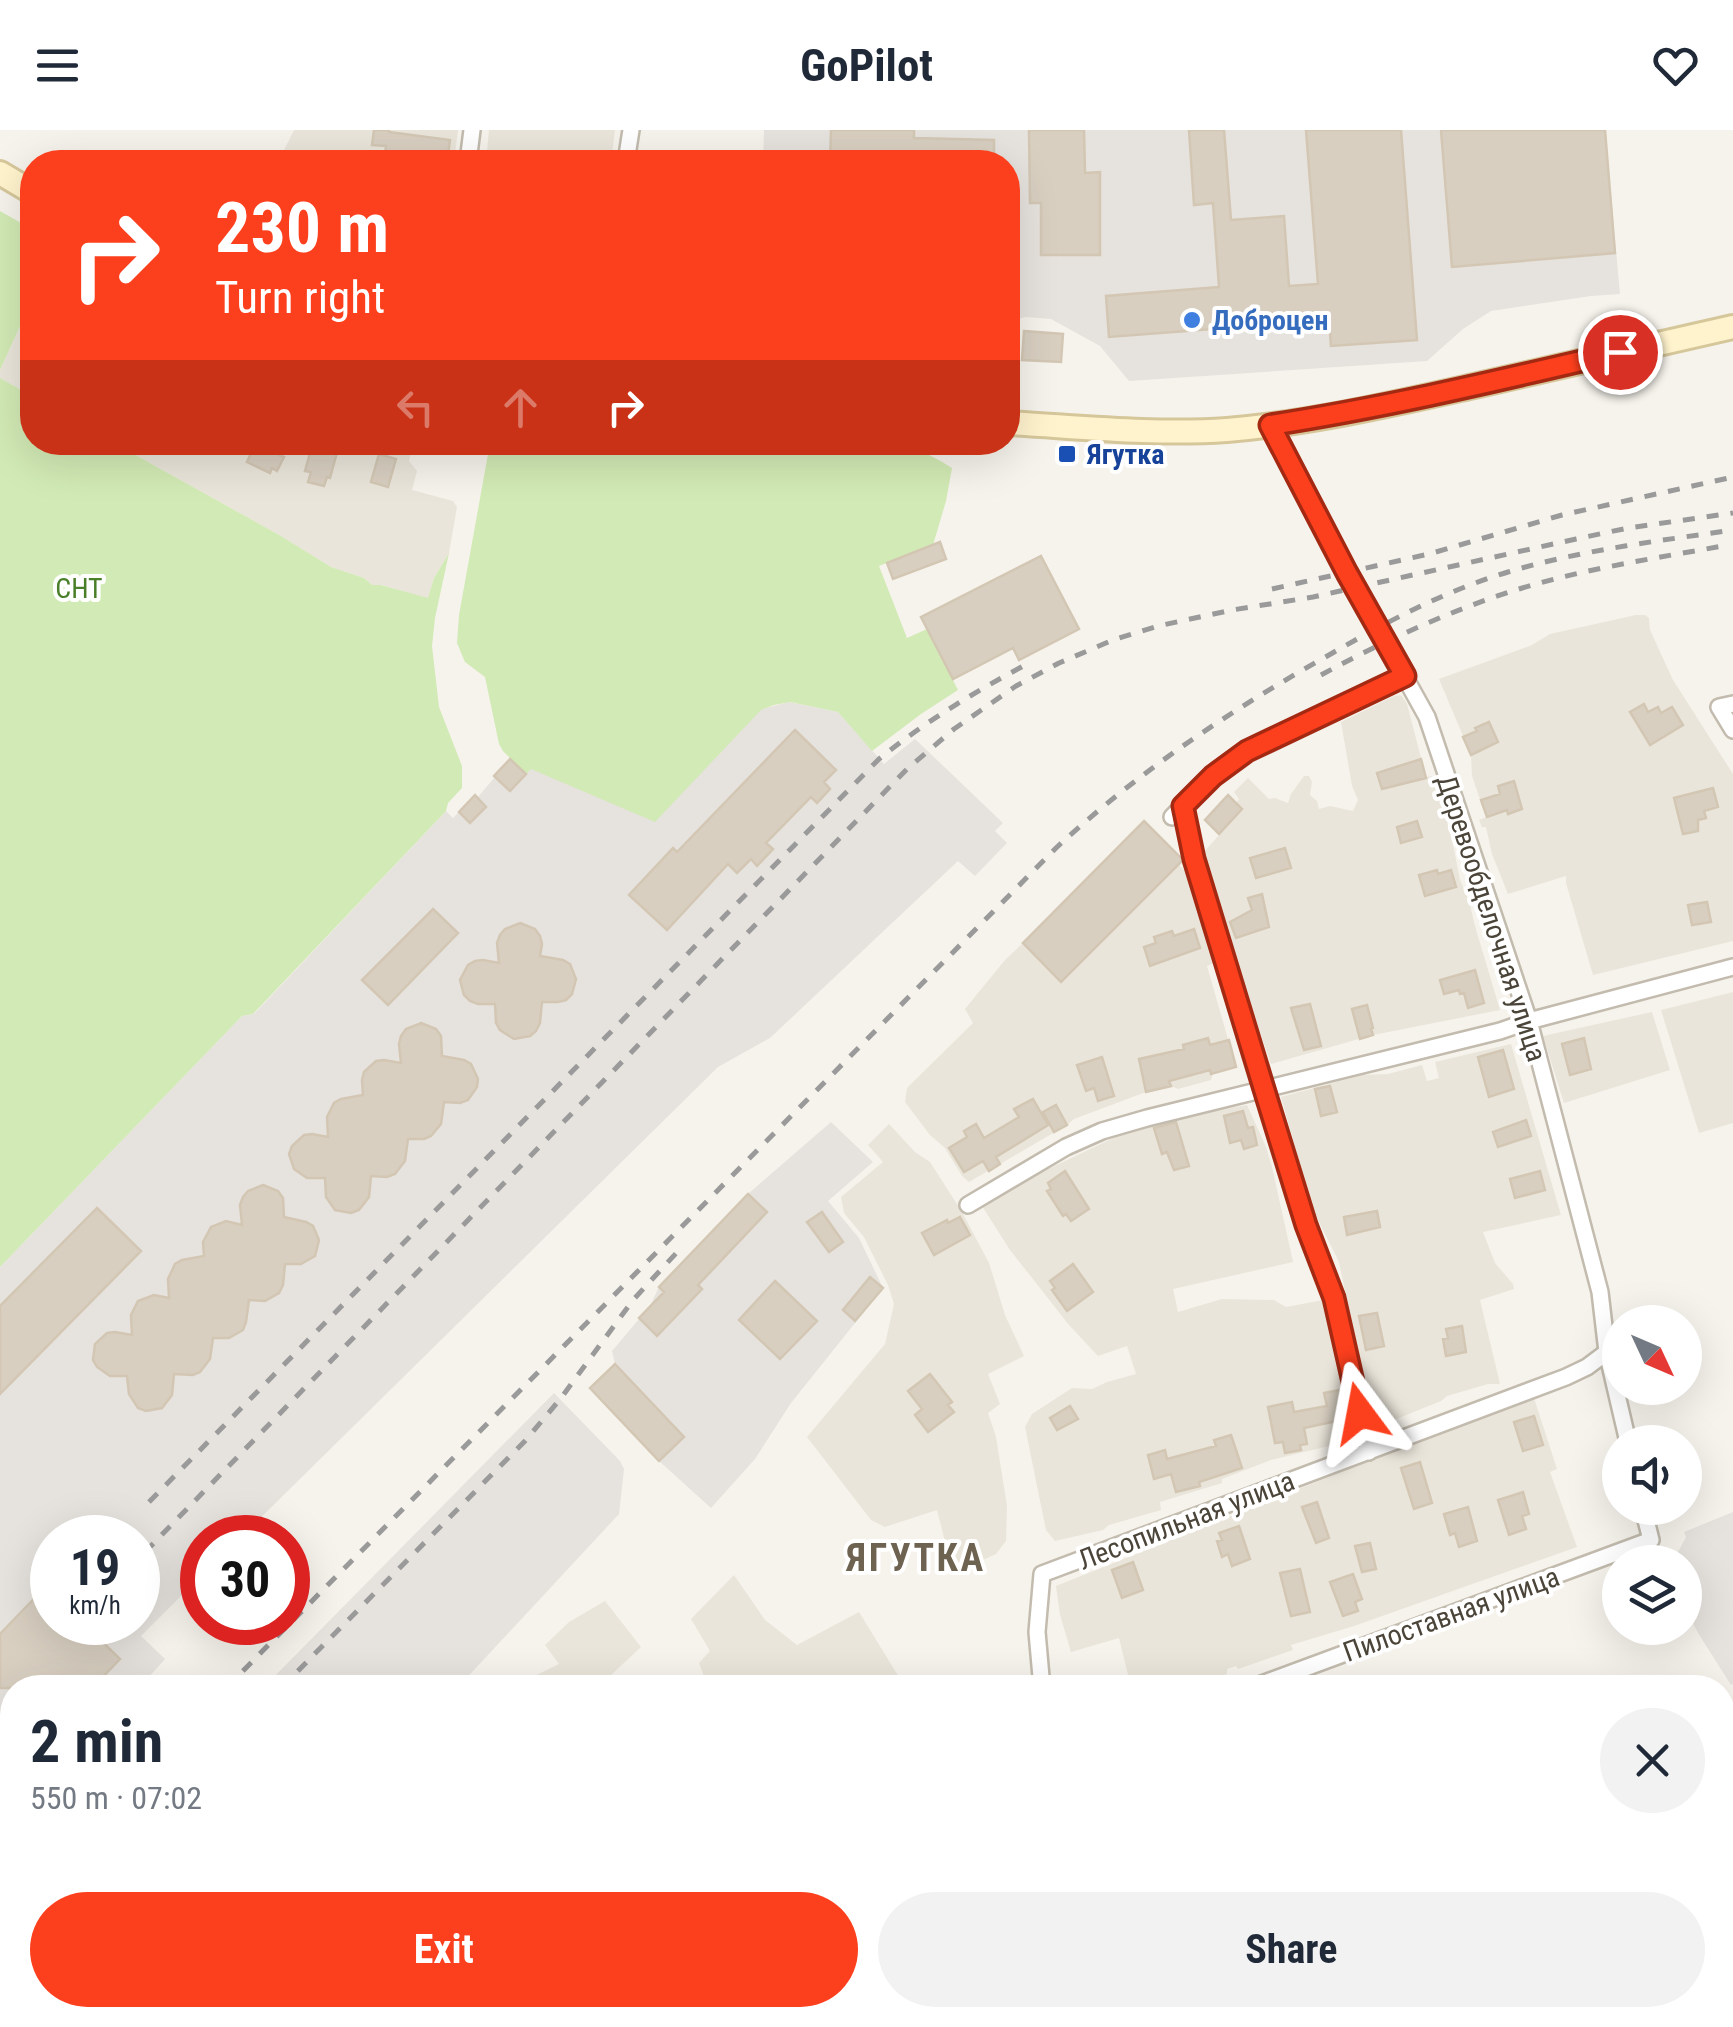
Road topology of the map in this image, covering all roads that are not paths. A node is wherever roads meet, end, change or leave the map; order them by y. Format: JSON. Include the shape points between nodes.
{"nodes":[{"id":1,"x":1733,"y":327,"type":"edge"},
{"id":2,"x":1020,"y":424,"type":"edge"},
{"id":3,"x":1270,"y":425,"type":"junction"},
{"id":4,"x":1405,"y":676,"type":"junction"},
{"id":5,"x":1726,"y":705,"type":"edge"},
{"id":6,"x":1733,"y":730,"type":"edge"},
{"id":7,"x":1733,"y":967,"type":"edge"},
{"id":8,"x":1529,"y":1021,"type":"junction"},
{"id":9,"x":1264,"y":1089,"type":"junction"},
{"id":10,"x":968,"y":1205,"type":"dead end"},
{"id":11,"x":1602,"y":1305,"type":"edge"},
{"id":12,"x":1602,"y":1356,"type":"edge"},
{"id":13,"x":1369,"y":1452,"type":"junction"},
{"id":14,"x":1648,"y":1525,"type":"edge"},
{"id":15,"x":1041,"y":1675,"type":"edge"},
{"id":16,"x":1286,"y":1675,"type":"edge"}],
"edges":[{"from":1,"to":3,"type":"street"},
{"from":2,"to":3,"type":"street","via":[[1155,430]]},
{"from":3,"to":4,"type":"street","name":"Деревообделочная улица"},
{"from":4,"to":8,"type":"street","name":"Деревообделочная улица","via":[[1427,717]]},
{"from":4,"to":9,"type":"street","via":[[1247,751],[1177,811]]},
{"from":5,"to":6,"type":"street"},
{"from":7,"to":8,"type":"street"},
{"from":8,"to":9,"type":"street"},
{"from":8,"to":11,"type":"street","name":"Деревообделочная улица"},
{"from":9,"to":10,"type":"street","via":[[1102,1131]]},
{"from":9,"to":13,"type":"street","via":[[1334,1298]]},
{"from":12,"to":13,"type":"street","name":"Лесопильная улица","via":[[1566,1377]]},
{"from":13,"to":15,"type":"street","name":"Лесопильная улица","via":[[1042,1574]]},
{"from":14,"to":16,"type":"street","name":"Пилоставная улица","via":[[1651,1540]]}]}
